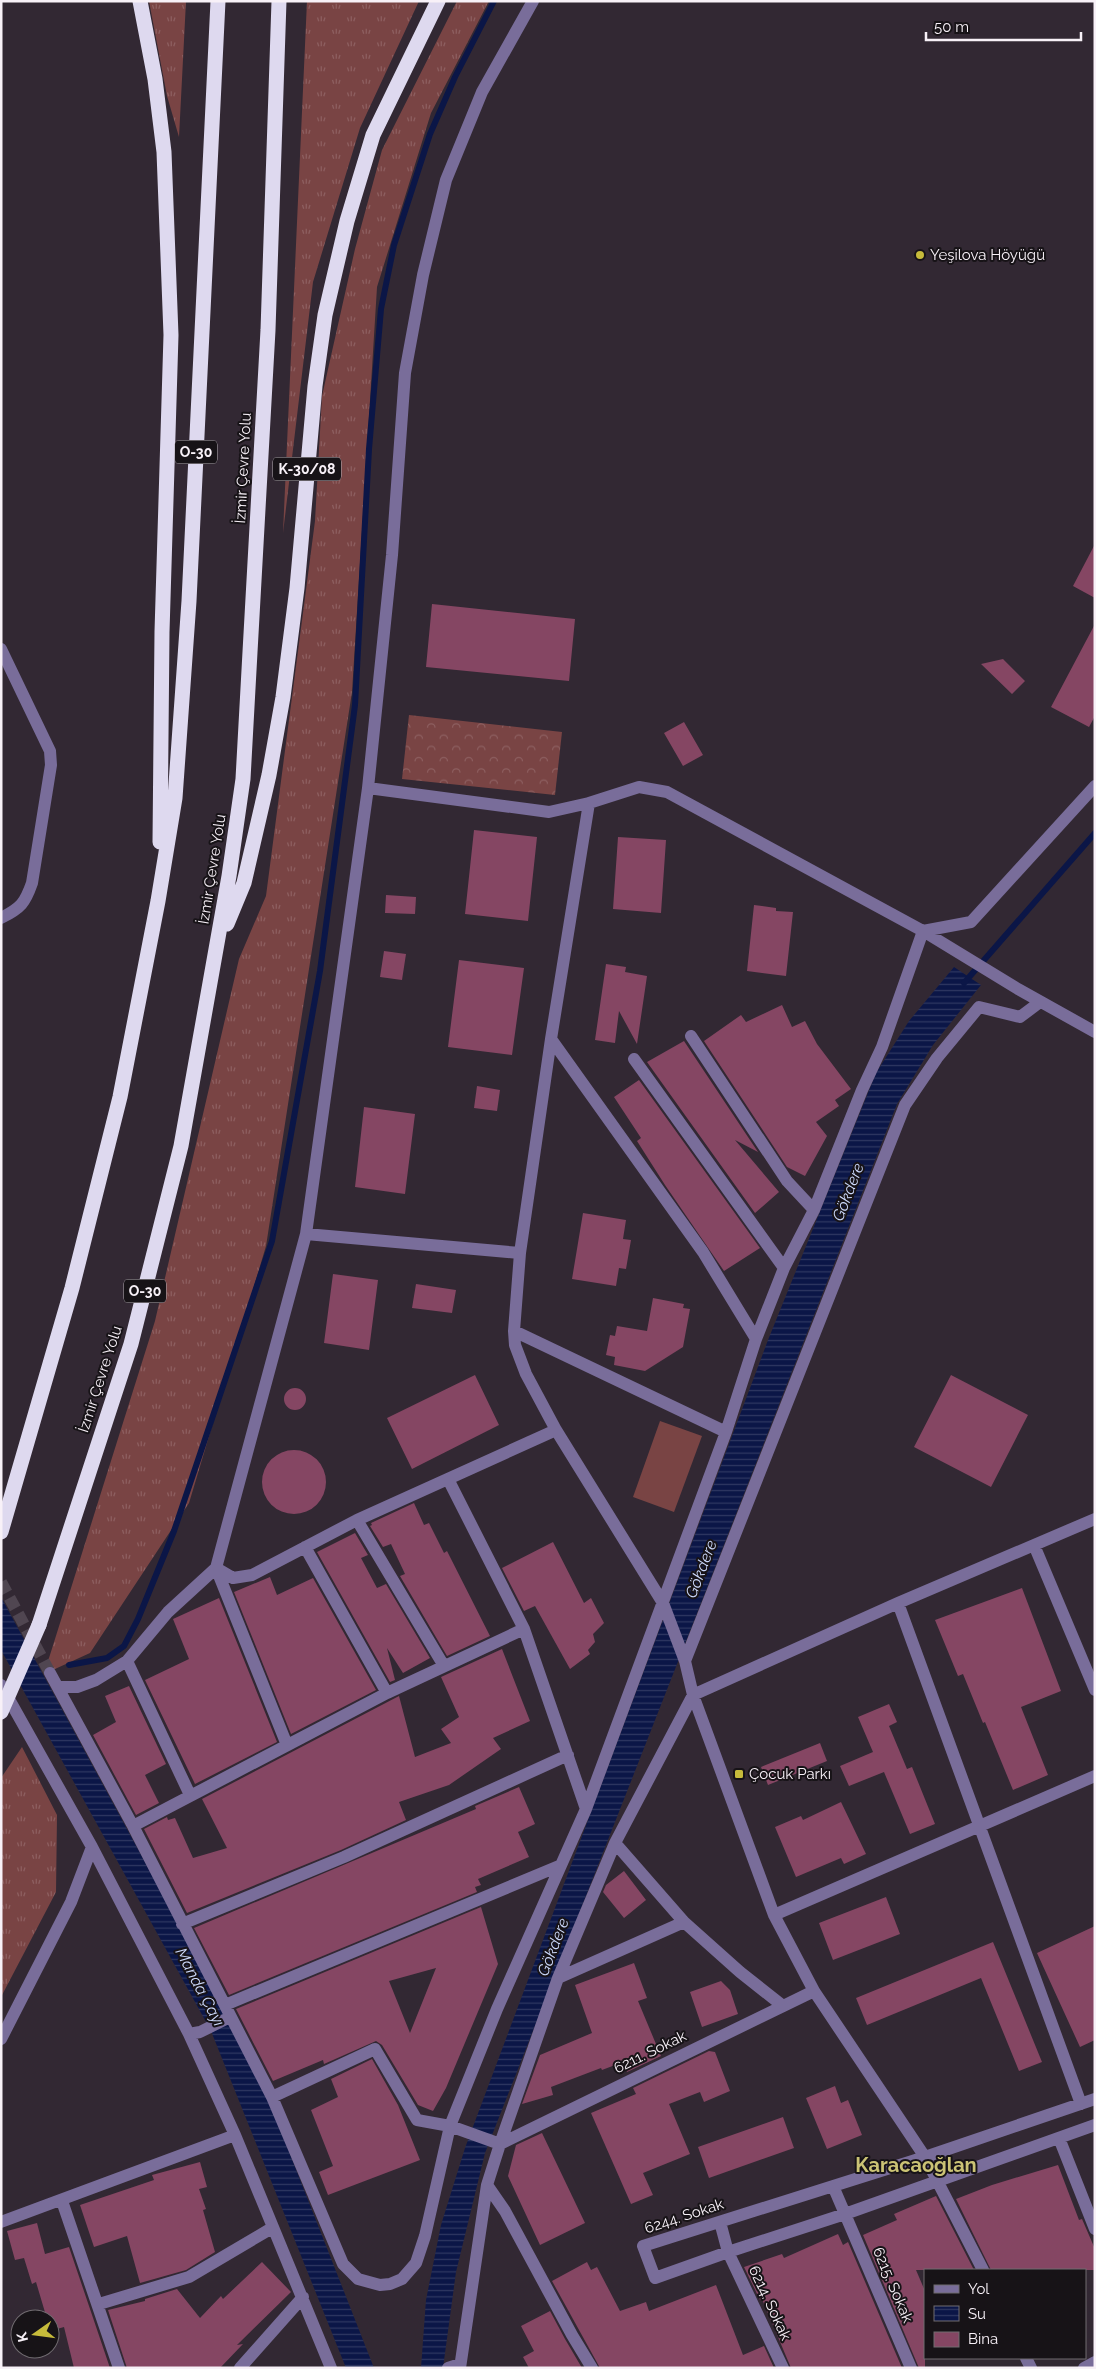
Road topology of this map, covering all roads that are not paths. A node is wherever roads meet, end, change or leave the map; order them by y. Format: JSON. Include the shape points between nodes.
{"nodes":[{"id":1,"x":140,"y":1,"type":"edge"},
{"id":2,"x":218,"y":1,"type":"edge"},
{"id":3,"x":279,"y":1,"type":"edge"},
{"id":4,"x":438,"y":1,"type":"edge"},
{"id":5,"x":534,"y":1,"type":"edge"},
{"id":6,"x":1,"y":649,"type":"edge"},
{"id":7,"x":1095,"y":786,"type":"edge"},
{"id":8,"x":368,"y":788,"type":"junction"},
{"id":9,"x":589,"y":803,"type":"junction"},
{"id":10,"x":158,"y":901,"type":"junction"},
{"id":11,"x":1,"y":918,"type":"edge"},
{"id":12,"x":923,"y":931,"type":"junction"},
{"id":13,"x":217,"y":948,"type":"junction"},
{"id":14,"x":1040,"y":1002,"type":"junction"},
{"id":15,"x":1095,"y":1032,"type":"edge"},
{"id":16,"x":691,"y":1036,"type":"dead end"},
{"id":17,"x":551,"y":1039,"type":"junction"},
{"id":18,"x":634,"y":1059,"type":"dead end"},
{"id":19,"x":814,"y":1210,"type":"junction"},
{"id":20,"x":306,"y":1234,"type":"junction"},
{"id":21,"x":520,"y":1253,"type":"junction"},
{"id":22,"x":784,"y":1268,"type":"junction"},
{"id":23,"x":514,"y":1330,"type":"junction"},
{"id":24,"x":756,"y":1338,"type":"junction"},
{"id":25,"x":556,"y":1430,"type":"junction"},
{"id":26,"x":726,"y":1432,"type":"junction"},
{"id":27,"x":448,"y":1479,"type":"junction"},
{"id":28,"x":1095,"y":1518,"type":"edge"},
{"id":29,"x":357,"y":1520,"type":"junction"},
{"id":30,"x":1,"y":1532,"type":"edge"},
{"id":31,"x":1034,"y":1545,"type":"junction"},
{"id":32,"x":305,"y":1547,"type":"junction"},
{"id":33,"x":216,"y":1568,"type":"junction"},
{"id":34,"x":663,"y":1603,"type":"junction"},
{"id":35,"x":898,"y":1603,"type":"junction"},
{"id":36,"x":524,"y":1629,"type":"junction"},
{"id":37,"x":127,"y":1661,"type":"junction"},
{"id":38,"x":685,"y":1661,"type":"junction"},
{"id":39,"x":444,"y":1666,"type":"junction"},
{"id":40,"x":50,"y":1673,"type":"tunnel mouth"},
{"id":41,"x":1,"y":1685,"type":"edge"},
{"id":42,"x":58,"y":1687,"type":"junction"},
{"id":43,"x":1095,"y":1690,"type":"edge"},
{"id":44,"x":387,"y":1693,"type":"junction"},
{"id":45,"x":693,"y":1695,"type":"junction"},
{"id":46,"x":1,"y":1712,"type":"edge"},
{"id":47,"x":288,"y":1745,"type":"junction"},
{"id":48,"x":568,"y":1755,"type":"junction"},
{"id":49,"x":1095,"y":1776,"type":"edge"},
{"id":50,"x":190,"y":1795,"type":"junction"},
{"id":51,"x":586,"y":1810,"type":"junction"},
{"id":52,"x":133,"y":1826,"type":"junction"},
{"id":53,"x":980,"y":1826,"type":"junction"},
{"id":54,"x":615,"y":1843,"type":"junction"},
{"id":55,"x":92,"y":1847,"type":"junction"},
{"id":56,"x":560,"y":1866,"type":"junction"},
{"id":57,"x":774,"y":1915,"type":"junction"},
{"id":58,"x":684,"y":1922,"type":"junction"},
{"id":59,"x":182,"y":1924,"type":"junction"},
{"id":60,"x":558,"y":1978,"type":"junction"},
{"id":61,"x":814,"y":1991,"type":"junction"},
{"id":62,"x":783,"y":2006,"type":"junction"},
{"id":63,"x":228,"y":2011,"type":"junction"},
{"id":64,"x":195,"y":2033,"type":"junction"},
{"id":65,"x":1,"y":2039,"type":"edge"},
{"id":66,"x":272,"y":2097,"type":"junction"},
{"id":67,"x":1095,"y":2099,"type":"edge"},
{"id":68,"x":1081,"y":2104,"type":"junction"},
{"id":69,"x":1095,"y":2125,"type":"edge"},
{"id":70,"x":450,"y":2126,"type":"junction"},
{"id":71,"x":235,"y":2135,"type":"junction"},
{"id":72,"x":1059,"y":2138,"type":"junction"},
{"id":73,"x":496,"y":2142,"type":"junction"},
{"id":74,"x":926,"y":2157,"type":"junction"},
{"id":75,"x":938,"y":2180,"type":"junction"},
{"id":76,"x":487,"y":2185,"type":"junction"},
{"id":77,"x":833,"y":2186,"type":"junction"},
{"id":78,"x":62,"y":2201,"type":"junction"},
{"id":79,"x":845,"y":2214,"type":"junction"},
{"id":80,"x":1,"y":2222,"type":"edge"},
{"id":81,"x":720,"y":2222,"type":"junction"},
{"id":82,"x":272,"y":2228,"type":"junction"},
{"id":83,"x":1095,"y":2228,"type":"edge"},
{"id":84,"x":728,"y":2252,"type":"junction"},
{"id":85,"x":982,"y":2269,"type":"edge"},
{"id":86,"x":303,"y":2297,"type":"junction"},
{"id":87,"x":99,"y":2304,"type":"junction"},
{"id":88,"x":1095,"y":2362,"type":"edge"},
{"id":89,"x":458,"y":2367,"type":"edge"},
{"id":90,"x":119,"y":2368,"type":"edge"},
{"id":91,"x":240,"y":2368,"type":"edge"},
{"id":92,"x":331,"y":2368,"type":"edge"},
{"id":93,"x":592,"y":2368,"type":"edge"},
{"id":94,"x":783,"y":2368,"type":"edge"},
{"id":95,"x":911,"y":2368,"type":"edge"},
{"id":96,"x":1084,"y":2368,"type":"edge"}],
"edges":[{"from":1,"to":10,"type":"highway","via":[[156,79],[164,152],[172,335]]},
{"from":2,"to":10,"type":"highway","number":"O-30","via":[[189,601],[175,798]]},
{"from":3,"to":13,"type":"highway","name":"İzmir Çevre Yolu","number":"O-30","via":[[268,330],[243,779]]},
{"from":4,"to":13,"type":"highway","number":"K-30/08","via":[[373,135],[346,220],[325,315],[315,386],[297,588],[278,726],[244,883]]},
{"from":5,"to":8,"type":"street","via":[[482,92],[446,180],[423,274],[405,373],[392,555]]},
{"from":6,"to":11,"type":"street","via":[[50,751],[51,765],[32,882],[18,910]]},
{"from":7,"to":12,"type":"street","via":[[971,922]]},
{"from":8,"to":9,"type":"street","via":[[549,812]]},
{"from":8,"to":20,"type":"street"},
{"from":9,"to":12,"type":"street","via":[[639,786],[667,792]]},
{"from":9,"to":17,"type":"street"},
{"from":10,"to":30,"type":"highway","number":"O-30","via":[[120,1097],[72,1288]]},
{"from":12,"to":14,"type":"street"},
{"from":12,"to":19,"type":"street","via":[[882,1047]]},
{"from":13,"to":46,"type":"highway","name":"İzmir Çevre Yolu","number":"O-30","bridge":true,"via":[[181,1146],[131,1344],[39,1625]]},
{"from":14,"to":15,"type":"street"},
{"from":14,"to":38,"type":"street","via":[[1020,1017],[979,1007],[937,1058],[905,1105]]},
{"from":16,"to":19,"type":"street","via":[[782,1174]]},
{"from":17,"to":21,"type":"street"},
{"from":17,"to":24,"type":"street","via":[[703,1252]]},
{"from":18,"to":22,"type":"street"},
{"from":19,"to":22,"type":"street"},
{"from":20,"to":21,"type":"street"},
{"from":20,"to":33,"type":"street"},
{"from":21,"to":23,"type":"street"},
{"from":22,"to":24,"type":"street"},
{"from":23,"to":25,"type":"street","via":[[515,1345],[526,1374]]},
{"from":23,"to":26,"type":"street"},
{"from":24,"to":26,"type":"street"},
{"from":25,"to":27,"type":"street"},
{"from":25,"to":34,"type":"street"},
{"from":26,"to":34,"type":"street"},
{"from":27,"to":29,"type":"street"},
{"from":27,"to":36,"type":"street"},
{"from":28,"to":31,"type":"street"},
{"from":29,"to":32,"type":"street"},
{"from":29,"to":39,"type":"street"},
{"from":31,"to":35,"type":"street"},
{"from":31,"to":43,"type":"street"},
{"from":32,"to":33,"type":"street","via":[[252,1575],[233,1578]]},
{"from":32,"to":44,"type":"street"},
{"from":33,"to":37,"type":"street","via":[[168,1612]]},
{"from":33,"to":47,"type":"street"},
{"from":34,"to":38,"type":"street"},
{"from":34,"to":51,"type":"street"},
{"from":35,"to":45,"type":"street"},
{"from":35,"to":53,"type":"street"},
{"from":36,"to":39,"type":"street"},
{"from":36,"to":48,"type":"street"},
{"from":37,"to":42,"type":"street","via":[[77,1688]]},
{"from":37,"to":50,"type":"street"},
{"from":38,"to":45,"type":"street"},
{"from":39,"to":44,"type":"street"},
{"from":40,"to":42,"type":"street"},
{"from":41,"to":55,"type":"street"},
{"from":42,"to":52,"type":"street"},
{"from":44,"to":47,"type":"street"},
{"from":45,"to":54,"type":"street"},
{"from":45,"to":57,"type":"street"},
{"from":47,"to":50,"type":"street"},
{"from":48,"to":51,"type":"street"},
{"from":48,"to":59,"type":"street","via":[[344,1857]]},
{"from":49,"to":53,"type":"street"},
{"from":50,"to":52,"type":"street"},
{"from":51,"to":56,"type":"street"},
{"from":52,"to":59,"type":"street"},
{"from":53,"to":57,"type":"street"},
{"from":53,"to":68,"type":"street"},
{"from":54,"to":58,"type":"street"},
{"from":54,"to":60,"type":"street"},
{"from":55,"to":64,"type":"street"},
{"from":55,"to":65,"type":"street","via":[[71,1902]]},
{"from":56,"to":63,"type":"street"},
{"from":56,"to":70,"type":"street"},
{"from":57,"to":61,"type":"street"},
{"from":58,"to":60,"type":"street"},
{"from":58,"to":62,"type":"street"},
{"from":59,"to":63,"type":"street"},
{"from":60,"to":73,"type":"street"},
{"from":61,"to":62,"type":"street","name":"6211. Sokak"},
{"from":61,"to":74,"type":"street"},
{"from":62,"to":73,"type":"street","name":"6211. Sokak"},
{"from":63,"to":64,"type":"street"},
{"from":63,"to":66,"type":"street"},
{"from":64,"to":71,"type":"street"},
{"from":66,"to":70,"type":"street","via":[[375,2049],[417,2120]]},
{"from":66,"to":70,"type":"street","via":[[343,2264],[368,2284],[390,2284],[402,2279],[416,2263]]},
{"from":67,"to":68,"type":"street","name":"6244. Sokak"},
{"from":68,"to":74,"type":"street","name":"6244. Sokak"},
{"from":69,"to":72,"type":"street","name":"6244. Sokak"},
{"from":70,"to":73,"type":"street"},
{"from":71,"to":78,"type":"street"},
{"from":71,"to":82,"type":"street"},
{"from":72,"to":75,"type":"street","name":"6244. Sokak"},
{"from":72,"to":83,"type":"street"},
{"from":73,"to":76,"type":"street"},
{"from":74,"to":75,"type":"street"},
{"from":74,"to":77,"type":"street","name":"6244. Sokak"},
{"from":75,"to":79,"type":"street","name":"6244. Sokak"},
{"from":75,"to":85,"type":"street"},
{"from":76,"to":89,"type":"street"},
{"from":76,"to":93,"type":"street","via":[[505,2211]]},
{"from":77,"to":79,"type":"street","name":"6215. Sokak"},
{"from":77,"to":81,"type":"street","name":"6244. Sokak"},
{"from":78,"to":80,"type":"street"},
{"from":78,"to":87,"type":"street"},
{"from":79,"to":84,"type":"street","name":"6244. Sokak"},
{"from":79,"to":95,"type":"street","name":"6215. Sokak"},
{"from":81,"to":84,"type":"street","name":"6214. Sokak"},
{"from":81,"to":84,"type":"street","name":"6244. Sokak","via":[[643,2246],[655,2278]]},
{"from":82,"to":86,"type":"street"},
{"from":82,"to":87,"type":"street","via":[[189,2278]]},
{"from":84,"to":94,"type":"street","name":"6214. Sokak"},
{"from":86,"to":91,"type":"street"},
{"from":86,"to":92,"type":"street"},
{"from":87,"to":90,"type":"street"},
{"from":88,"to":96,"type":"street"}]}
